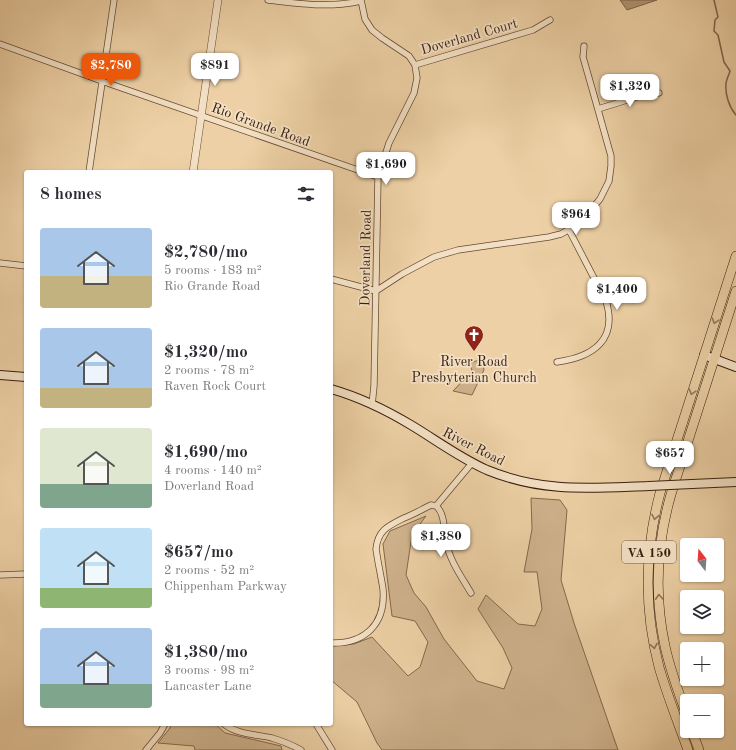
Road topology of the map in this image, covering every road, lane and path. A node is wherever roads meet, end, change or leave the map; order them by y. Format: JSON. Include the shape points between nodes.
{"nodes":[{"id":1,"x":114,"y":0,"type":"edge"},
{"id":2,"x":218,"y":0,"type":"edge"},
{"id":3,"x":268,"y":0,"type":"edge"},
{"id":4,"x":361,"y":1,"type":"edge"},
{"id":5,"x":550,"y":20,"type":"dead end"},
{"id":6,"x":0,"y":44,"type":"edge"},
{"id":7,"x":584,"y":46,"type":"dead end"},
{"id":8,"x":415,"y":65,"type":"junction"},
{"id":9,"x":103,"y":81,"type":"junction"},
{"id":10,"x":659,"y":93,"type":"dead end"},
{"id":11,"x":598,"y":109,"type":"junction"},
{"id":12,"x":201,"y":115,"type":"junction"},
{"id":13,"x":89,"y":170,"type":"edge"},
{"id":14,"x":193,"y":170,"type":"edge"},
{"id":15,"x":378,"y":177,"type":"junction"},
{"id":16,"x":568,"y":230,"type":"junction"},
{"id":17,"x":736,"y":256,"type":"edge"},
{"id":18,"x":0,"y":263,"type":"edge"},
{"id":19,"x":24,"y":266,"type":"edge"},
{"id":20,"x":333,"y":280,"type":"edge"},
{"id":21,"x":376,"y":291,"type":"junction"},
{"id":22,"x":736,"y":291,"type":"edge"},
{"id":23,"x":704,"y":355,"type":"junction"},
{"id":24,"x":714,"y":359,"type":"junction"},
{"id":25,"x":557,"y":362,"type":"dead end"},
{"id":26,"x":736,"y":367,"type":"edge"},
{"id":27,"x":0,"y":375,"type":"edge"},
{"id":28,"x":24,"y":377,"type":"edge"},
{"id":29,"x":333,"y":390,"type":"edge"},
{"id":30,"x":372,"y":405,"type":"junction"},
{"id":31,"x":472,"y":462,"type":"junction"},
{"id":32,"x":736,"y":482,"type":"edge"},
{"id":33,"x":436,"y":506,"type":"junction"},
{"id":34,"x":24,"y":574,"type":"edge"},
{"id":35,"x":0,"y":575,"type":"edge"},
{"id":36,"x":471,"y":593,"type":"dead end"},
{"id":37,"x":333,"y":643,"type":"edge"},
{"id":38,"x":680,"y":696,"type":"edge"},
{"id":39,"x":164,"y":726,"type":"edge"},
{"id":40,"x":227,"y":726,"type":"edge"},
{"id":41,"x":317,"y":726,"type":"edge"},
{"id":42,"x":695,"y":738,"type":"edge"},
{"id":43,"x":146,"y":750,"type":"edge"},
{"id":44,"x":301,"y":750,"type":"edge"},
{"id":45,"x":332,"y":750,"type":"edge"},
{"id":46,"x":688,"y":750,"type":"edge"},
{"id":47,"x":699,"y":750,"type":"edge"}],
"edges":[{"from":1,"to":9,"type":"street"},
{"from":2,"to":12,"type":"street"},
{"from":3,"to":4,"type":"street","via":[[316,6]]},
{"from":4,"to":8,"type":"street","via":[[365,19],[372,30],[405,53]]},
{"from":5,"to":8,"type":"street","name":"Doverland Court","via":[[533,30]]},
{"from":6,"to":9,"type":"street","name":"Rio Grande Road"},
{"from":7,"to":11,"type":"street","via":[[583,57]]},
{"from":8,"to":15,"type":"street","name":"Doverland Road","via":[[418,78],[416,86],[389,143]]},
{"from":9,"to":12,"type":"street","name":"Rio Grande Road"},
{"from":9,"to":13,"type":"street"},
{"from":10,"to":11,"type":"street"},
{"from":11,"to":16,"type":"street","via":[[611,156],[609,181],[597,204]]},
{"from":12,"to":14,"type":"street"},
{"from":12,"to":15,"type":"street","name":"Rio Grande Road"},
{"from":15,"to":21,"type":"street","name":"Doverland Road"},
{"from":16,"to":21,"type":"street","via":[[549,237],[474,247],[444,254],[420,264]]},
{"from":16,"to":25,"type":"street","via":[[606,301],[609,322],[606,335],[593,350],[577,358]]},
{"from":17,"to":23,"type":"highway","one_way":true},
{"from":18,"to":19,"type":"street"},
{"from":20,"to":21,"type":"street"},
{"from":21,"to":30,"type":"street","name":"Doverland Road"},
{"from":22,"to":24,"type":"highway"},
{"from":23,"to":24,"type":"main road"},
{"from":23,"to":46,"type":"highway","number":"VA 150","one_way":true,"via":[[658,500],[648,569],[650,618],[655,648]]},
{"from":24,"to":26,"type":"main road"},
{"from":38,"to":24,"type":"highway","number":"VA 150","one_way":true,"via":[[663,637],[659,562],[663,526],[670,497]]},
{"from":27,"to":28,"type":"main road"},
{"from":29,"to":30,"type":"main road","name":"River Road"},
{"from":30,"to":31,"type":"main road","name":"River Road"},
{"from":31,"to":32,"type":"main road","name":"River Road","bridge":true,"via":[[506,477],[543,486],[582,488]]},
{"from":31,"to":33,"type":"street"},
{"from":33,"to":36,"type":"street","via":[[441,512],[449,555]]},
{"from":33,"to":37,"type":"street","via":[[431,505],[391,524],[381,532],[376,549],[383,589],[380,615],[372,629],[363,636],[351,642]]},
{"from":34,"to":35,"type":"street"},
{"from":39,"to":43,"type":"street"},
{"from":40,"to":44,"type":"street","via":[[237,732],[283,741]]},
{"from":41,"to":45,"type":"street"},
{"from":42,"to":47,"type":"highway"}]}
